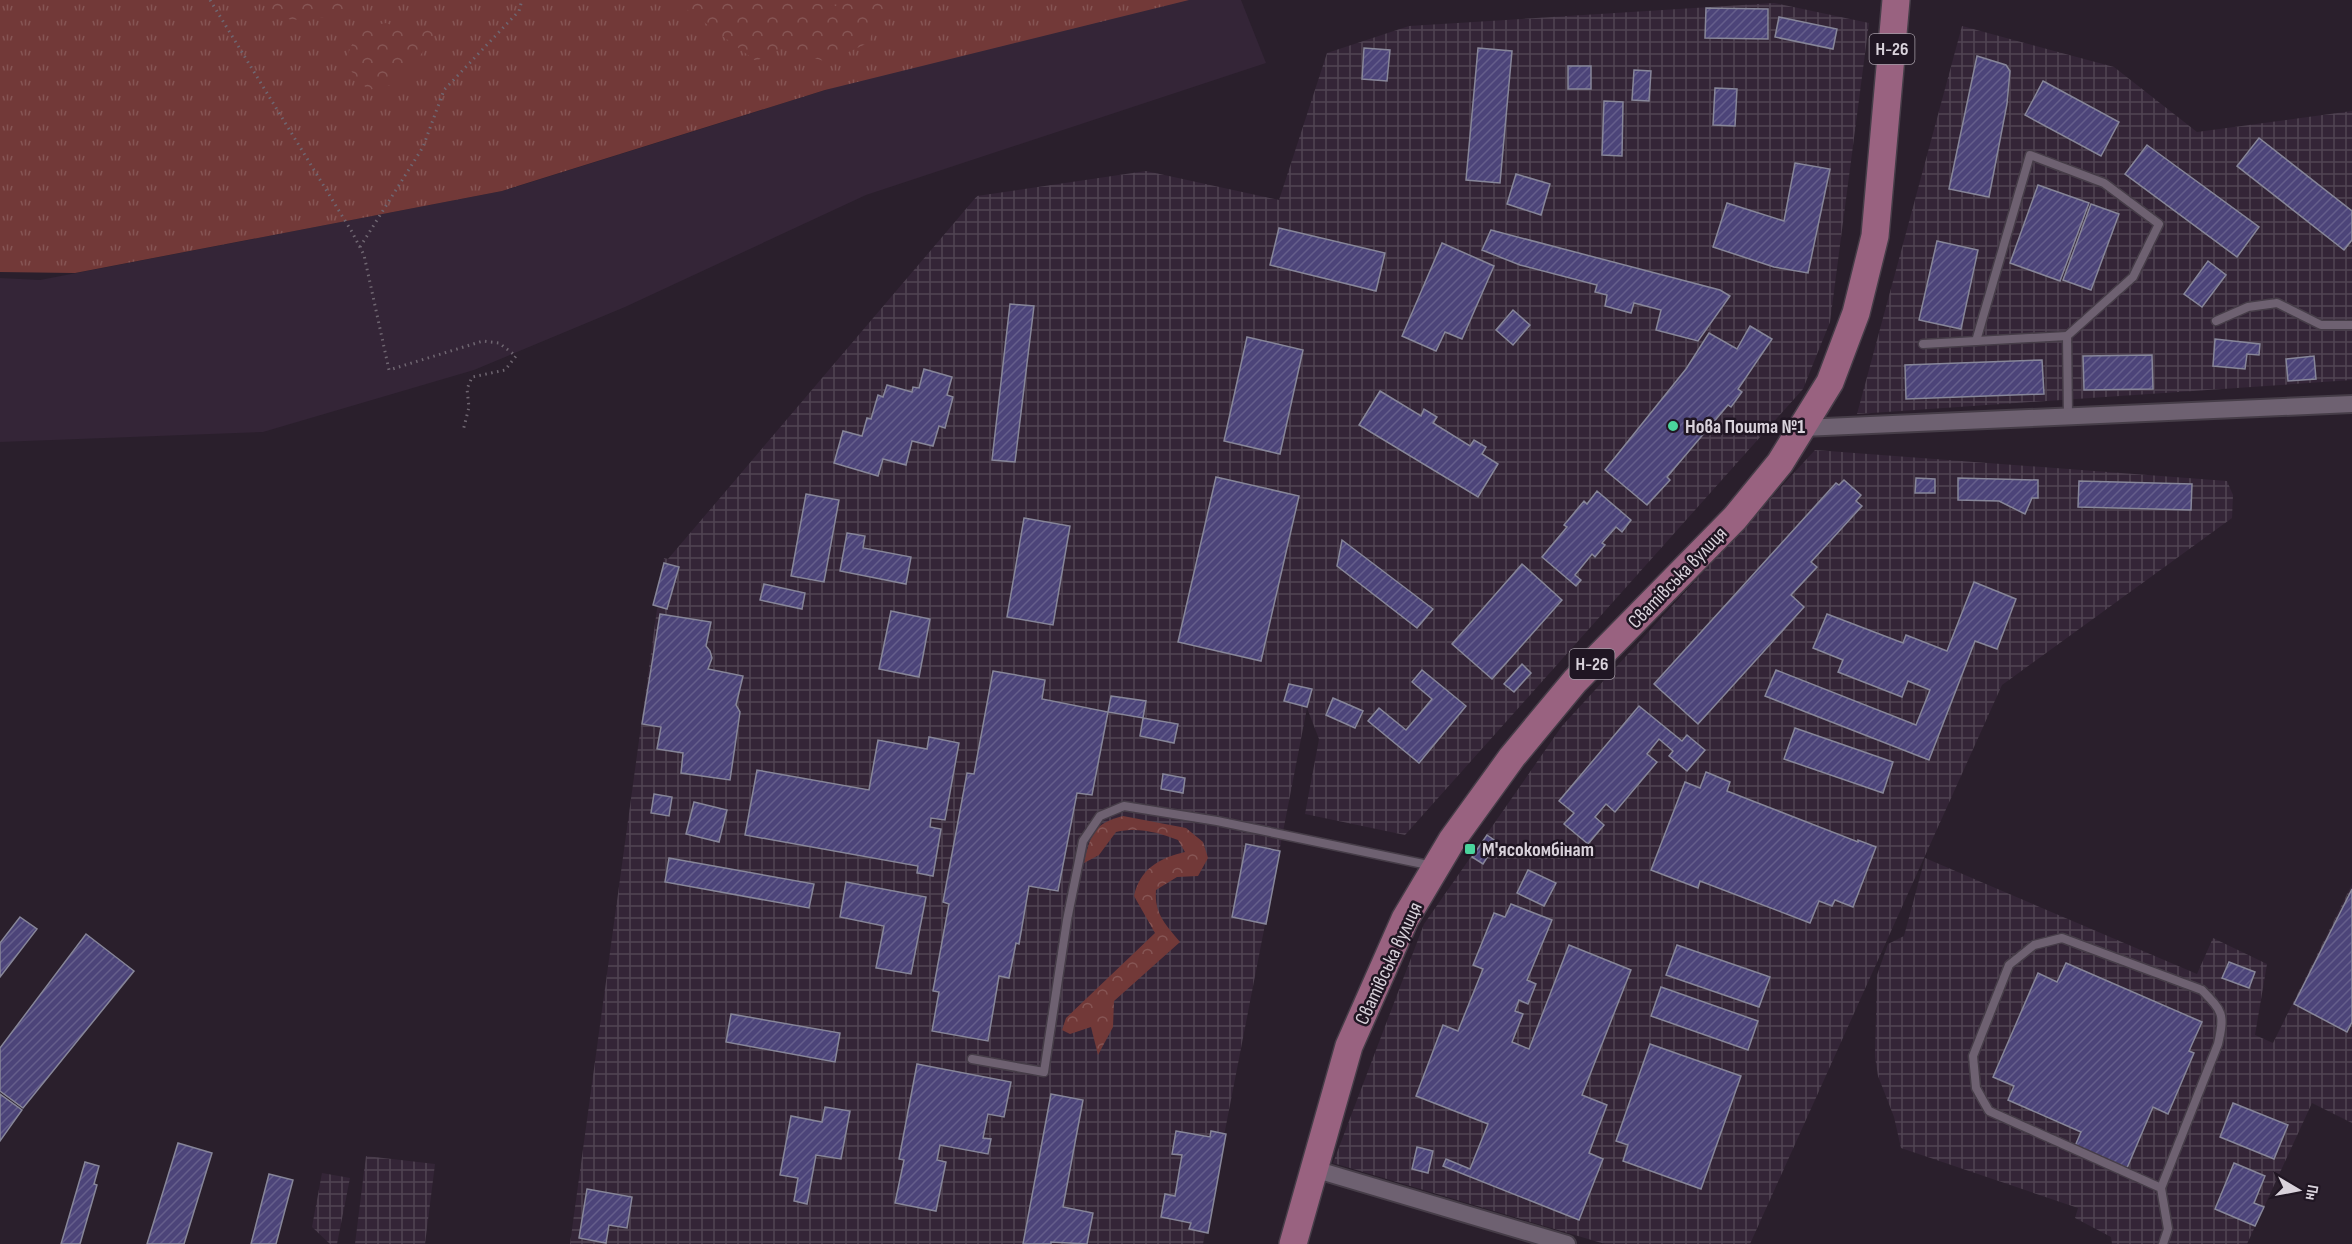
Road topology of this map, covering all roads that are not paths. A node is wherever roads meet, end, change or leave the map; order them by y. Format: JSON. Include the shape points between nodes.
{"nodes":[{"id":1,"x":1896,"y":0,"type":"edge"},
{"id":2,"x":2216,"y":321,"type":"dead end"},
{"id":3,"x":2352,"y":325,"type":"edge"},
{"id":4,"x":2067,"y":336,"type":"junction"},
{"id":5,"x":1976,"y":341,"type":"junction"},
{"id":6,"x":1923,"y":345,"type":"dead end"},
{"id":7,"x":2352,"y":404,"type":"edge"},
{"id":8,"x":2068,"y":416,"type":"junction"},
{"id":9,"x":1802,"y":428,"type":"junction"},
{"id":10,"x":1436,"y":867,"type":"junction"},
{"id":11,"x":972,"y":1059,"type":"dead end"},
{"id":12,"x":1314,"y":1169,"type":"junction"},
{"id":13,"x":2161,"y":1188,"type":"junction"},
{"id":14,"x":1293,"y":1244,"type":"edge"},
{"id":15,"x":1567,"y":1244,"type":"edge"},
{"id":16,"x":2163,"y":1244,"type":"edge"}],
"edges":[{"from":1,"to":9,"type":"main road","name":"Сватівська вулиця","number":"Н-26","via":[[1875,236],[1856,313],[1830,382]]},
{"from":2,"to":3,"type":"lane","via":[[2248,307],[2277,303],[2321,324]]},
{"from":4,"to":5,"type":"lane"},
{"from":4,"to":5,"type":"lane","via":[[2133,277],[2159,224],[2104,183],[2030,155]]},
{"from":4,"to":8,"type":"lane"},
{"from":5,"to":6,"type":"lane"},
{"from":7,"to":8,"type":"street"},
{"from":8,"to":9,"type":"street"},
{"from":9,"to":10,"type":"main road","name":"Сватівська вулиця","number":"Н-26","via":[[1780,463],[1735,518],[1568,690],[1512,757]]},
{"from":10,"to":11,"type":"lane","via":[[1217,821],[1124,806],[1100,816],[1083,841],[1044,1072]]},
{"from":10,"to":12,"type":"main road","name":"Сватівська вулиця","number":"Н-26","via":[[1405,919],[1349,1046]]},
{"from":12,"to":14,"type":"main road","name":"Сватівська вулиця","number":"Н-26"},
{"from":12,"to":15,"type":"street"},
{"from":13,"to":13,"type":"lane","via":[[2218,1044],[2223,1020],[2216,1005],[2202,990],[2062,938],[2034,945],[2009,966],[1973,1056],[1976,1088],[1989,1111]]},
{"from":13,"to":16,"type":"lane","via":[[2168,1229]]}]}
